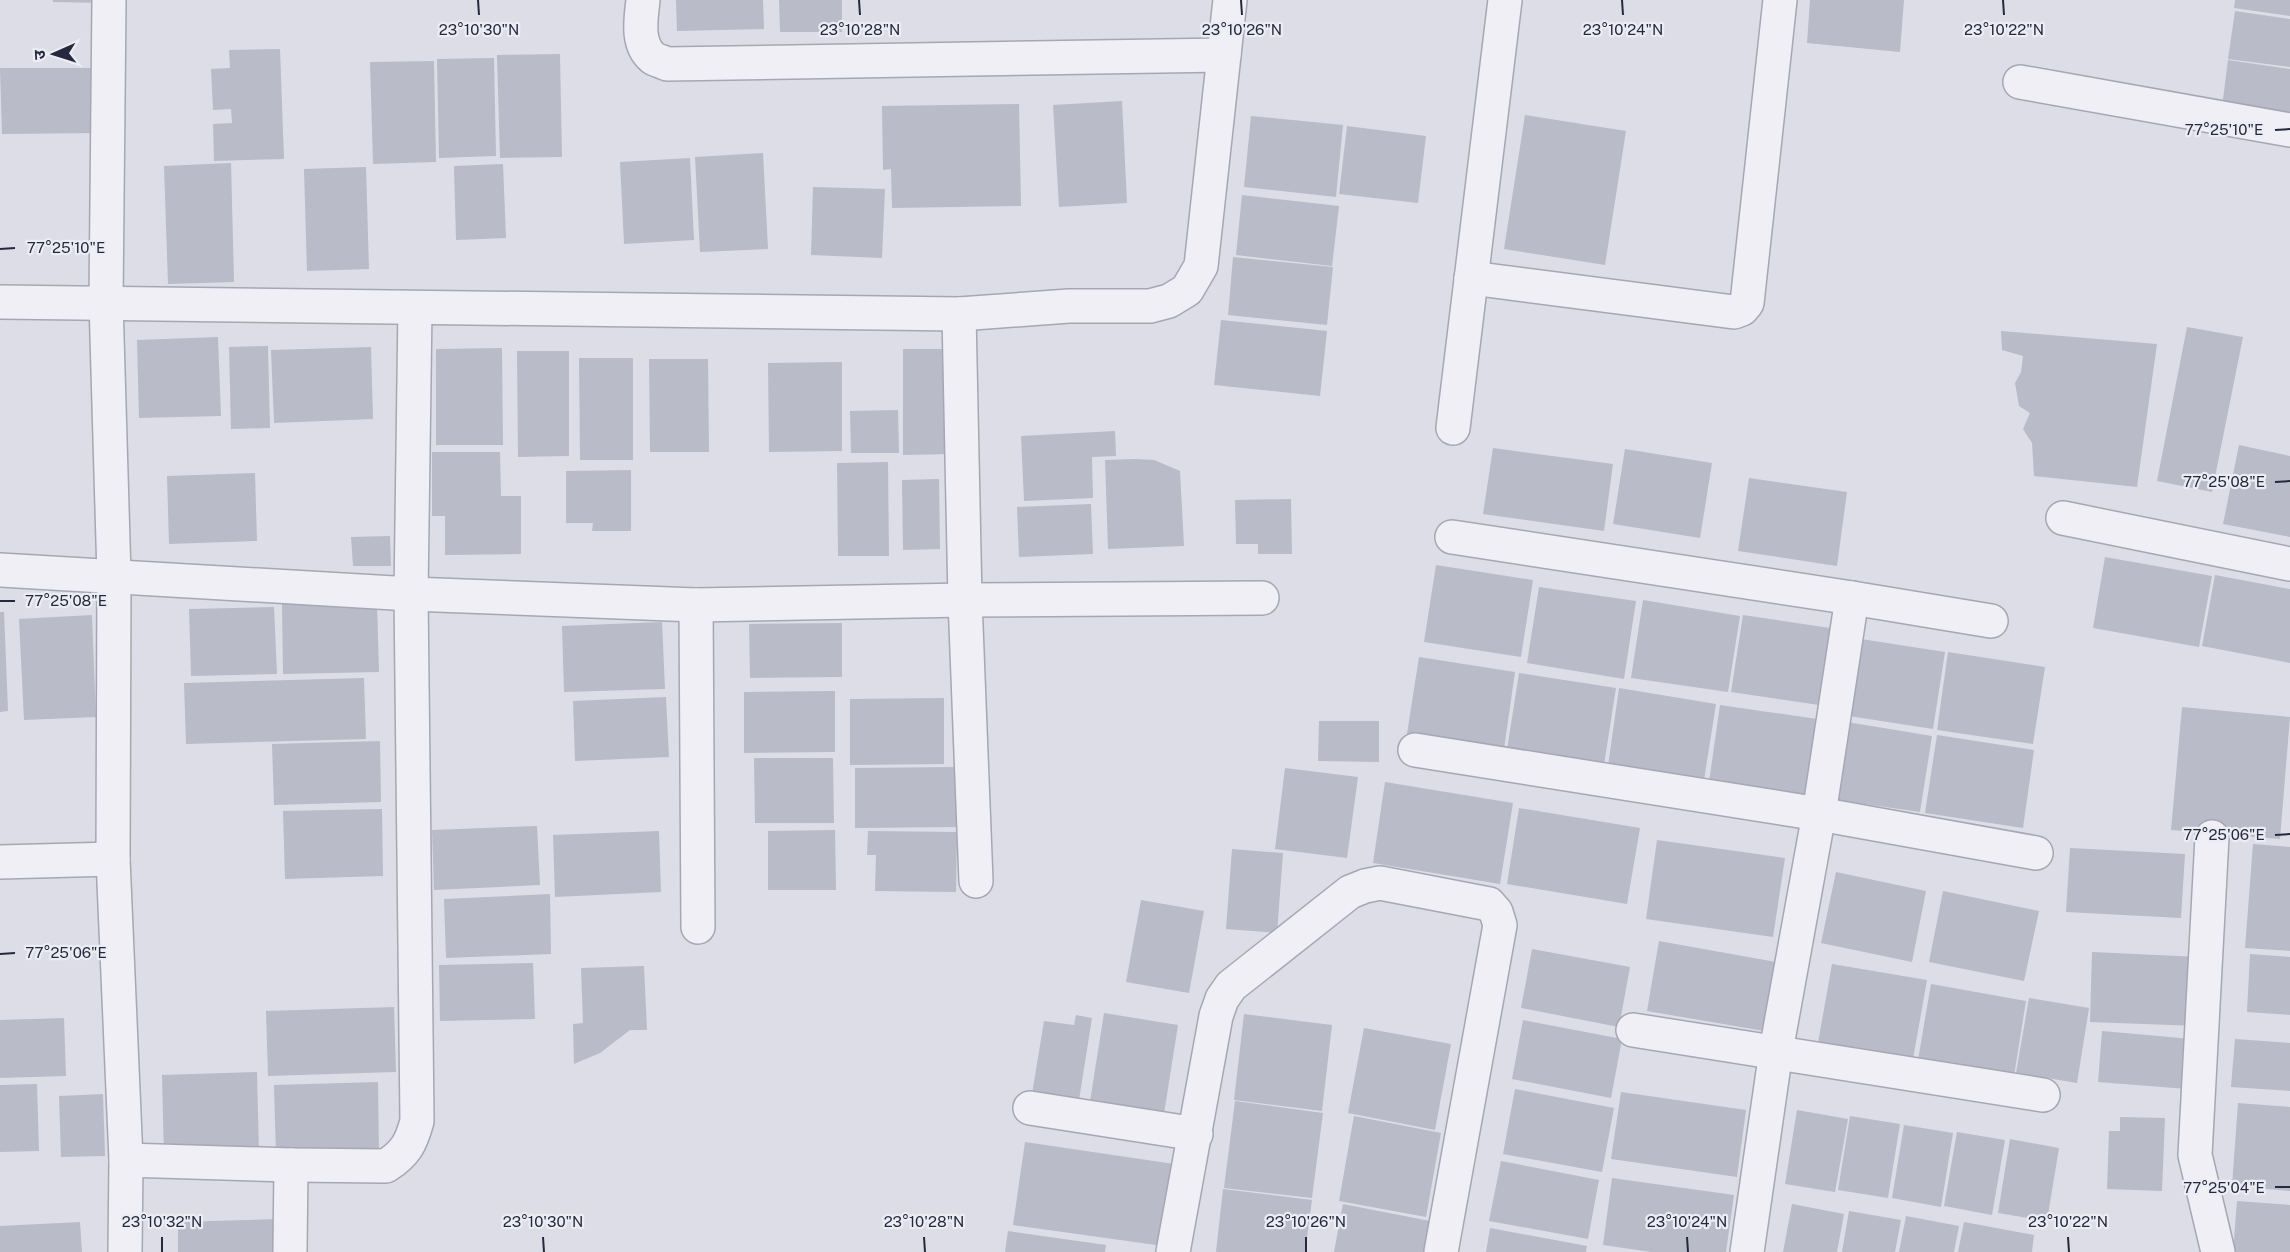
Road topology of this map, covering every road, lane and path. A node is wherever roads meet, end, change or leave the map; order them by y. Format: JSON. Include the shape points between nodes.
{"nodes":[{"id":1,"x":109,"y":0,"type":"edge"},
{"id":2,"x":643,"y":0,"type":"edge"},
{"id":3,"x":1230,"y":0,"type":"edge"},
{"id":4,"x":1505,"y":0,"type":"edge"},
{"id":5,"x":1780,"y":0,"type":"edge"},
{"id":6,"x":1224,"y":56,"type":"junction"},
{"id":7,"x":2020,"y":82,"type":"dead end"},
{"id":8,"x":2290,"y":130,"type":"edge"},
{"id":9,"x":1472,"y":278,"type":"junction"},
{"id":10,"x":0,"y":302,"type":"edge"},
{"id":11,"x":106,"y":302,"type":"junction"},
{"id":12,"x":415,"y":308,"type":"junction"},
{"id":13,"x":958,"y":314,"type":"junction"},
{"id":14,"x":1453,"y":428,"type":"dead end"},
{"id":15,"x":2063,"y":518,"type":"dead end"},
{"id":16,"x":1452,"y":537,"type":"dead end"},
{"id":17,"x":2290,"y":564,"type":"edge"},
{"id":18,"x":0,"y":570,"type":"edge"},
{"id":19,"x":114,"y":576,"type":"junction"},
{"id":20,"x":411,"y":594,"type":"junction"},
{"id":21,"x":1262,"y":598,"type":"dead end"},
{"id":22,"x":1852,"y":598,"type":"junction"},
{"id":23,"x":965,"y":600,"type":"junction"},
{"id":24,"x":696,"y":606,"type":"junction"},
{"id":25,"x":1991,"y":621,"type":"dead end"},
{"id":26,"x":1415,"y":750,"type":"dead end"},
{"id":27,"x":1819,"y":814,"type":"junction"},
{"id":28,"x":2212,"y":837,"type":"dead end"},
{"id":29,"x":2036,"y":853,"type":"dead end"},
{"id":30,"x":113,"y":860,"type":"junction"},
{"id":31,"x":0,"y":862,"type":"edge"},
{"id":32,"x":976,"y":881,"type":"dead end"},
{"id":33,"x":698,"y":927,"type":"dead end"},
{"id":34,"x":1633,"y":1030,"type":"dead end"},
{"id":35,"x":1776,"y":1052,"type":"junction"},
{"id":36,"x":2043,"y":1095,"type":"dead end"},
{"id":37,"x":1030,"y":1108,"type":"dead end"},
{"id":38,"x":1196,"y":1134,"type":"junction"},
{"id":39,"x":126,"y":1160,"type":"junction"},
{"id":40,"x":291,"y":1166,"type":"junction"},
{"id":41,"x":125,"y":1252,"type":"edge"},
{"id":42,"x":290,"y":1252,"type":"edge"},
{"id":43,"x":1173,"y":1252,"type":"edge"},
{"id":44,"x":1441,"y":1252,"type":"edge"},
{"id":45,"x":1747,"y":1252,"type":"edge"},
{"id":46,"x":2218,"y":1252,"type":"edge"}],
"edges":[{"from":1,"to":11,"type":"street"},
{"from":2,"to":6,"type":"street","via":[[642,42],[653,57],[667,64]]},
{"from":3,"to":6,"type":"street"},
{"from":4,"to":9,"type":"street"},
{"from":5,"to":9,"type":"street","via":[[1747,303],[1742,309],[1734,312]]},
{"from":6,"to":13,"type":"street","via":[[1201,266],[1187,290],[1150,306],[1069,306]]},
{"from":7,"to":8,"type":"street"},
{"from":9,"to":14,"type":"street"},
{"from":10,"to":11,"type":"street"},
{"from":11,"to":12,"type":"street"},
{"from":11,"to":19,"type":"street"},
{"from":12,"to":13,"type":"street"},
{"from":12,"to":20,"type":"street"},
{"from":13,"to":23,"type":"street"},
{"from":15,"to":17,"type":"street"},
{"from":16,"to":22,"type":"street"},
{"from":18,"to":19,"type":"street"},
{"from":19,"to":20,"type":"street"},
{"from":19,"to":30,"type":"street"},
{"from":20,"to":24,"type":"street"},
{"from":20,"to":40,"type":"street","via":[[417,1121],[411,1143],[386,1166]]},
{"from":21,"to":23,"type":"street"},
{"from":22,"to":25,"type":"street"},
{"from":22,"to":27,"type":"street"},
{"from":23,"to":24,"type":"street"},
{"from":23,"to":32,"type":"street"},
{"from":24,"to":33,"type":"street"},
{"from":26,"to":27,"type":"street"},
{"from":27,"to":29,"type":"street"},
{"from":27,"to":35,"type":"street"},
{"from":28,"to":46,"type":"street","via":[[2195,1155]]},
{"from":30,"to":31,"type":"street"},
{"from":30,"to":39,"type":"street"},
{"from":34,"to":35,"type":"street"},
{"from":35,"to":36,"type":"street"},
{"from":35,"to":45,"type":"street"},
{"from":37,"to":38,"type":"street"},
{"from":38,"to":43,"type":"street"},
{"from":38,"to":44,"type":"street","via":[[1222,999],[1231,986],[1350,892],[1380,883],[1489,904],[1500,925]]},
{"from":39,"to":40,"type":"street"},
{"from":39,"to":41,"type":"street"},
{"from":40,"to":42,"type":"street"}]}
